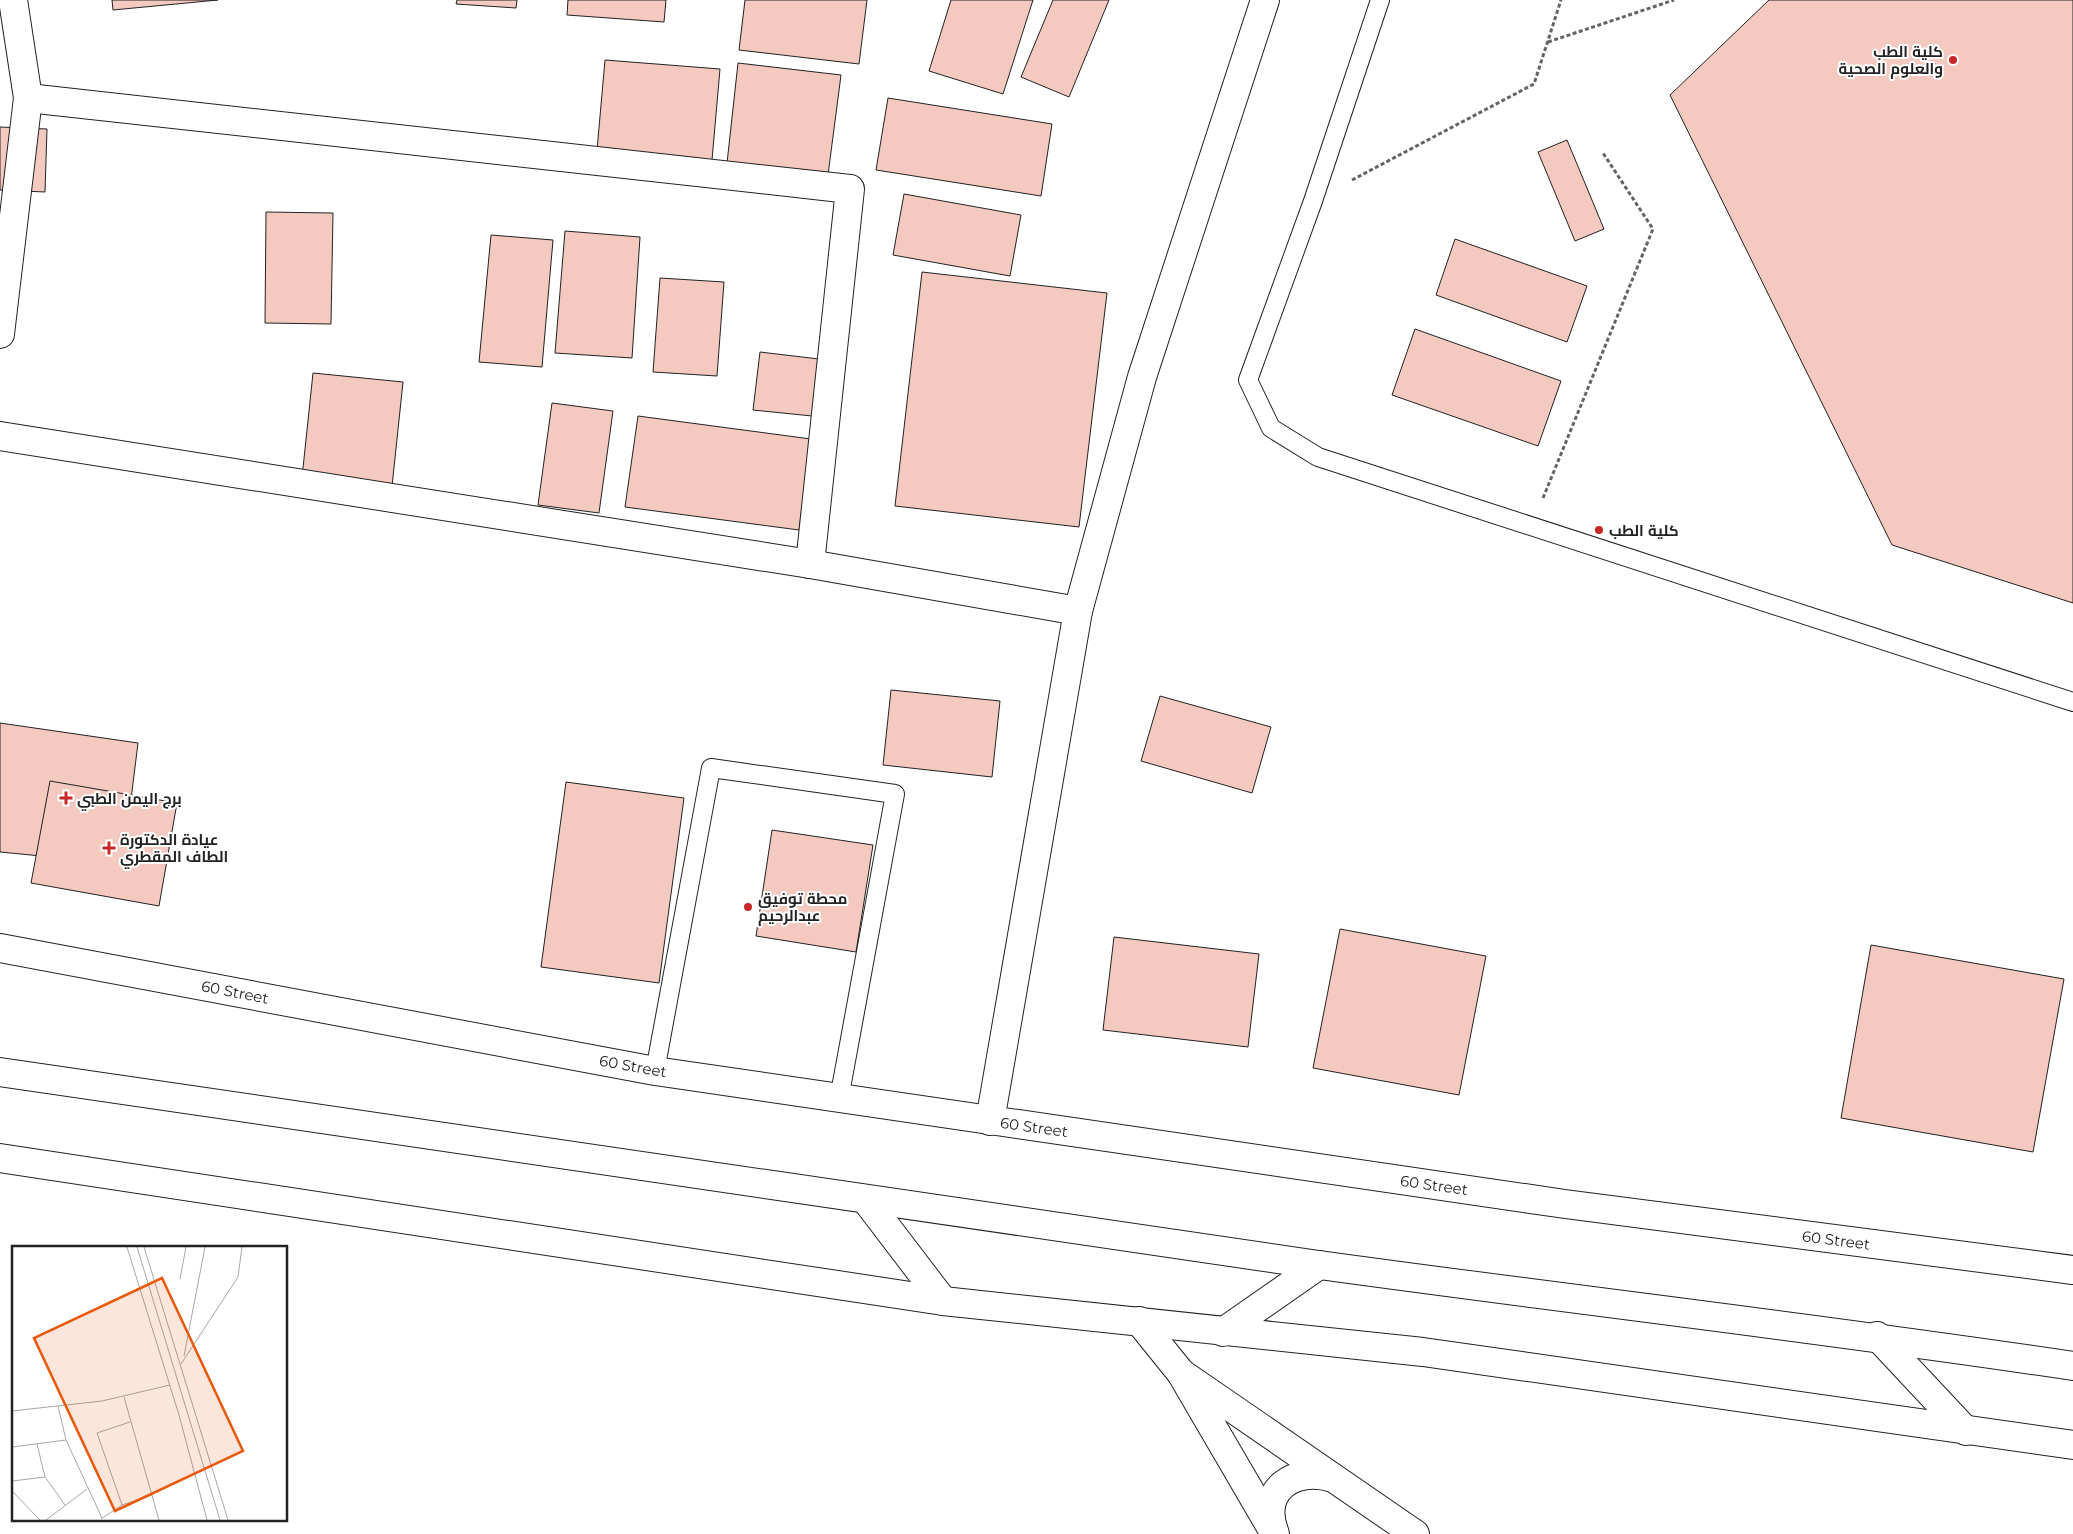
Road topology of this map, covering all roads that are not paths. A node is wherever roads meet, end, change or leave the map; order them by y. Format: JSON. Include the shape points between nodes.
{"nodes":[{"id":1,"x":13,"y":0,"type":"edge"},
{"id":2,"x":1265,"y":0,"type":"edge"},
{"id":3,"x":1380,"y":0,"type":"edge"},
{"id":4,"x":28,"y":98,"type":"junction"},
{"id":5,"x":0,"y":334,"type":"edge"},
{"id":6,"x":0,"y":436,"type":"edge"},
{"id":7,"x":810,"y":564,"type":"junction"},
{"id":8,"x":1078,"y":611,"type":"junction"},
{"id":9,"x":2073,"y":702,"type":"edge"},
{"id":10,"x":0,"y":948,"type":"edge"},
{"id":11,"x":655,"y":1071,"type":"junction"},
{"id":12,"x":0,"y":1072,"type":"edge"},
{"id":13,"x":839,"y":1098,"type":"junction"},
{"id":14,"x":990,"y":1121,"type":"junction"},
{"id":15,"x":0,"y":1158,"type":"edge"},
{"id":16,"x":866,"y":1200,"type":"junction"},
{"id":17,"x":1319,"y":1264,"type":"junction"},
{"id":18,"x":2073,"y":1270,"type":"edge"},
{"id":19,"x":943,"y":1301,"type":"junction"},
{"id":20,"x":1140,"y":1321,"type":"junction"},
{"id":21,"x":1223,"y":1332,"type":"junction"},
{"id":22,"x":1877,"y":1336,"type":"junction"},
{"id":23,"x":2073,"y":1366,"type":"edge"},
{"id":24,"x":1181,"y":1373,"type":"junction"},
{"id":25,"x":1966,"y":1432,"type":"junction"},
{"id":26,"x":2073,"y":1445,"type":"edge"},
{"id":27,"x":1333,"y":1478,"type":"junction"},
{"id":28,"x":1275,"y":1534,"type":"edge"},
{"id":29,"x":1415,"y":1534,"type":"edge"}],
"edges":[{"from":1,"to":4,"type":"main road"},
{"from":2,"to":8,"type":"main road","via":[[1142,377]]},
{"from":3,"to":9,"type":"lane","via":[[1313,201],[1248,380],[1271,428],[1318,457]]},
{"from":4,"to":5,"type":"main road"},
{"from":4,"to":7,"type":"main road","via":[[850,189]]},
{"from":6,"to":7,"type":"main road"},
{"from":7,"to":8,"type":"main road"},
{"from":8,"to":14,"type":"main road"},
{"from":10,"to":11,"type":"main road","name":"60 Street"},
{"from":11,"to":13,"type":"main road","name":"60 Street"},
{"from":11,"to":13,"type":"lane","via":[[711,768],[895,794]]},
{"from":12,"to":16,"type":"main road"},
{"from":13,"to":14,"type":"main road","name":"60 Street"},
{"from":14,"to":18,"type":"main road","name":"60 Street","via":[[1575,1206]]},
{"from":15,"to":19,"type":"main road"},
{"from":16,"to":17,"type":"main road"},
{"from":16,"to":19,"type":"main road"},
{"from":17,"to":21,"type":"main road"},
{"from":17,"to":22,"type":"main road"},
{"from":19,"to":20,"type":"main road"},
{"from":20,"to":21,"type":"main road"},
{"from":20,"to":24,"type":"main road"},
{"from":21,"to":25,"type":"main road","via":[[1423,1352]]},
{"from":22,"to":23,"type":"main road"},
{"from":22,"to":25,"type":"main road"},
{"from":24,"to":27,"type":"main road"},
{"from":24,"to":28,"type":"main road"},
{"from":25,"to":26,"type":"main road"},
{"from":27,"to":28,"type":"main road","via":[[1303,1474],[1288,1480],[1277,1492],[1271,1506]]},
{"from":27,"to":29,"type":"main road"}]}
